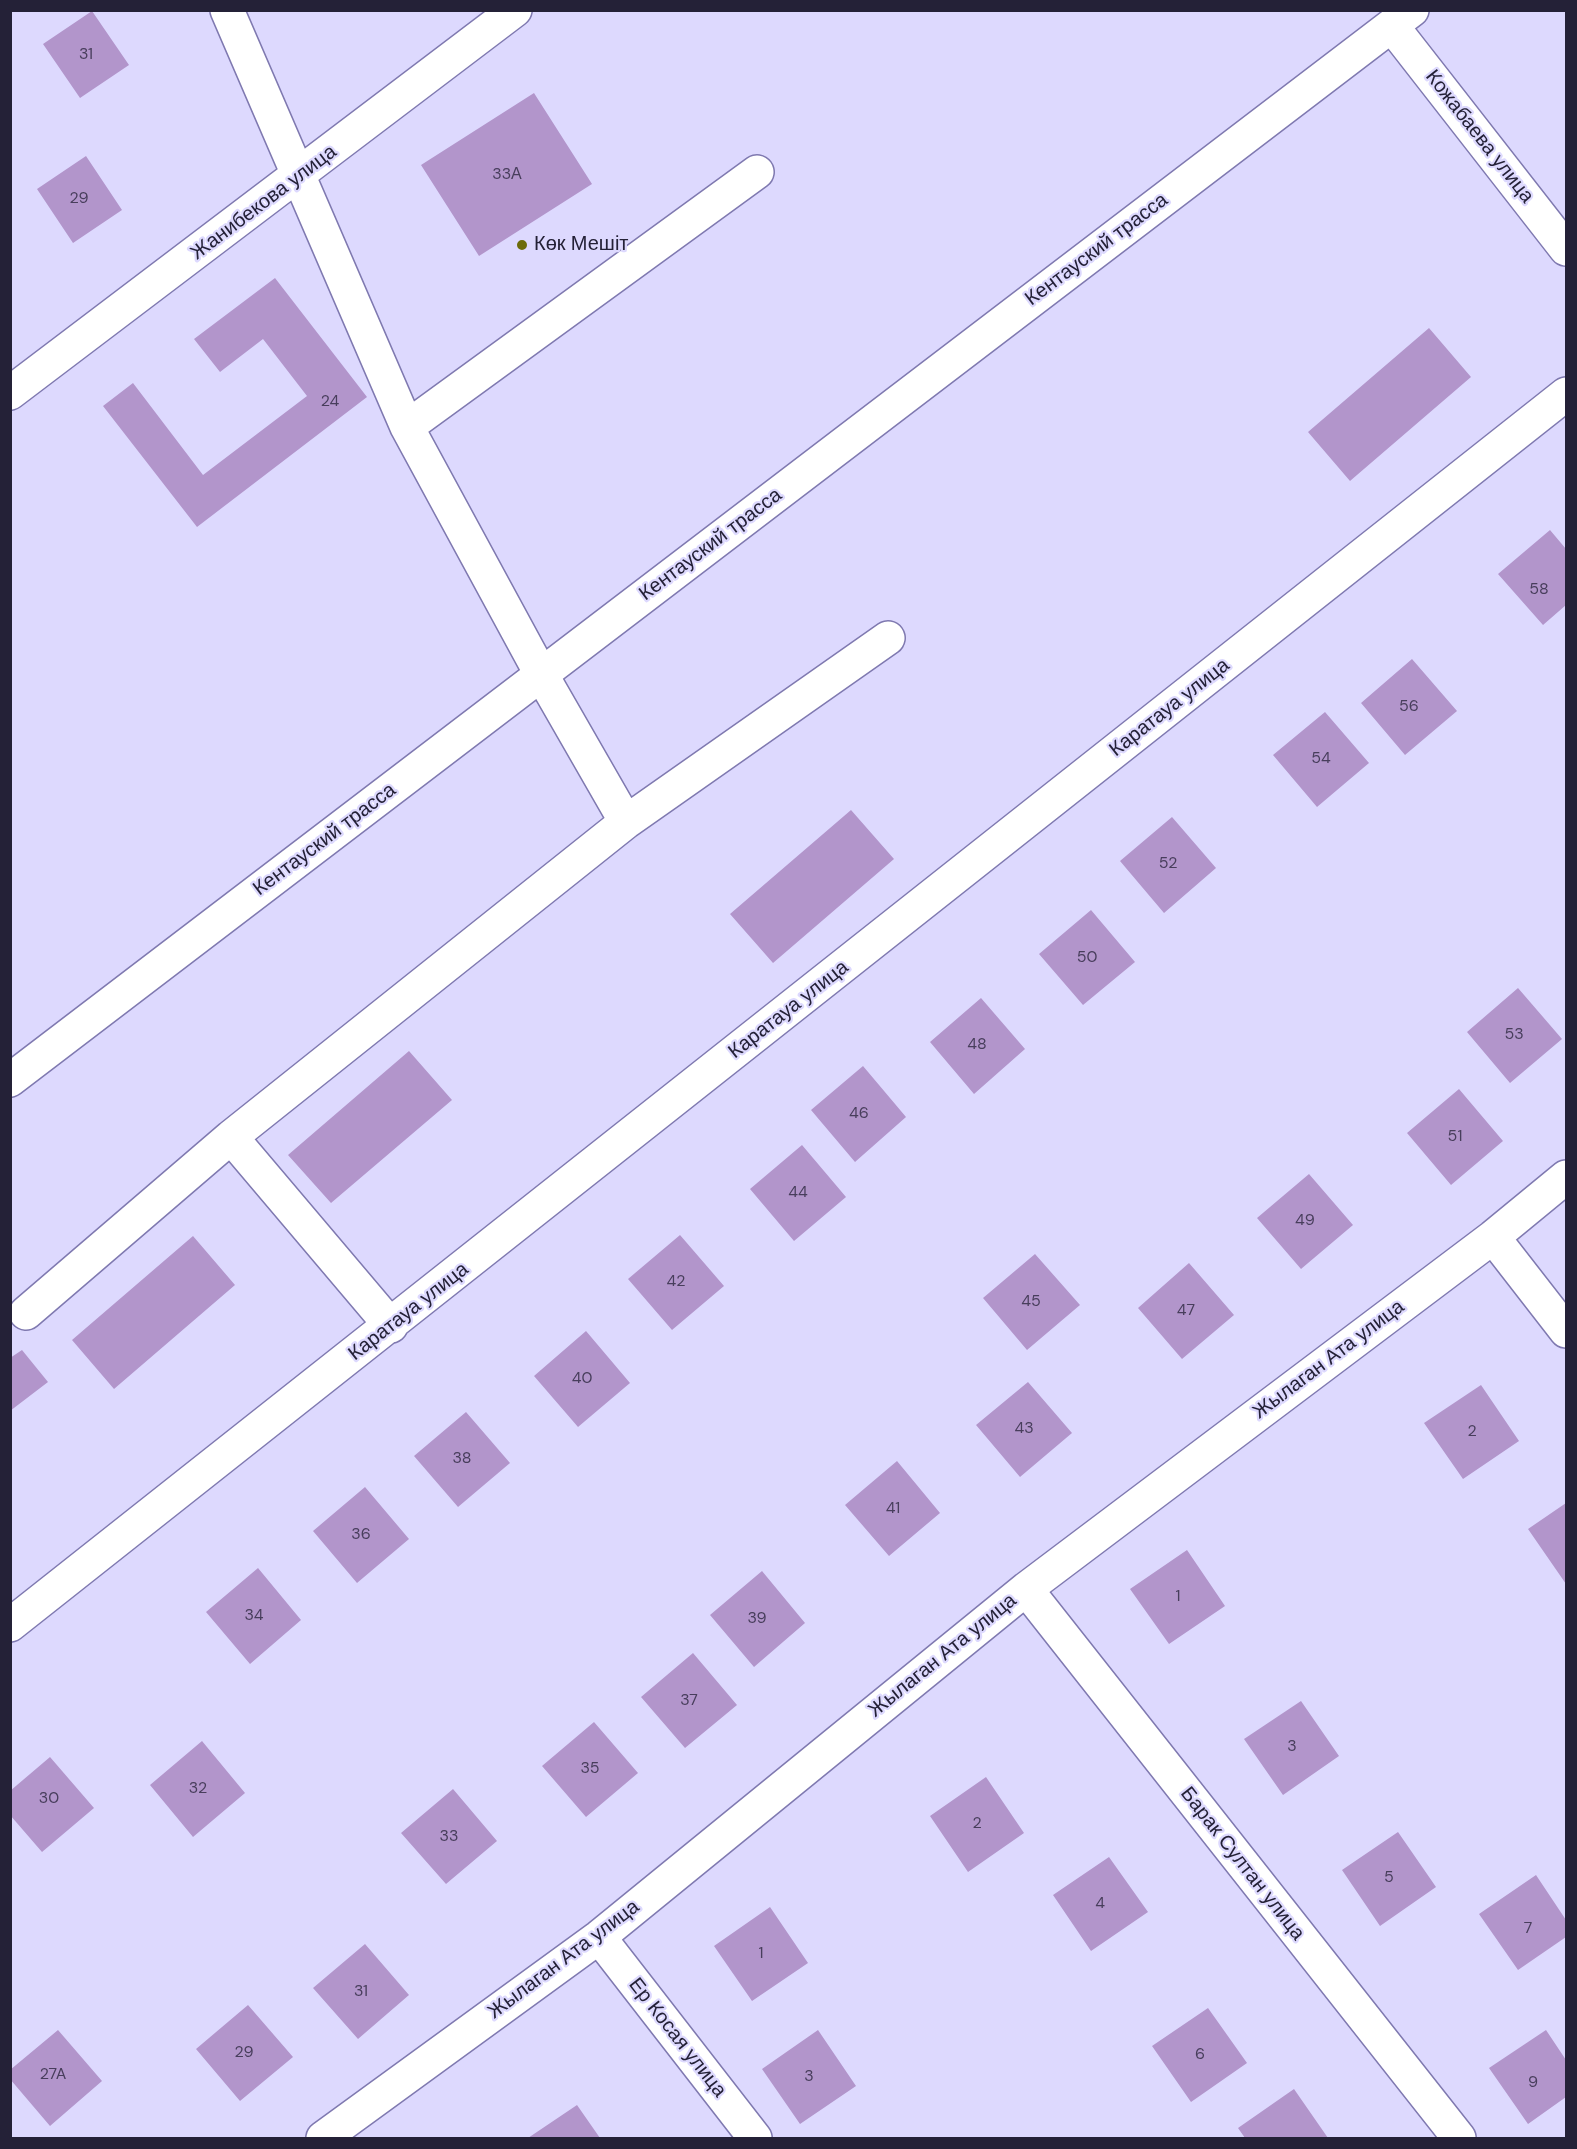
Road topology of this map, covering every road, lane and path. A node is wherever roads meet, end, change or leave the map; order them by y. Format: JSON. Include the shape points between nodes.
{"nodes":[{"id":1,"x":227,"y":10,"type":"edge"},
{"id":2,"x":515,"y":10,"type":"edge"},
{"id":3,"x":1402,"y":18,"type":"edge"},
{"id":4,"x":758,"y":172,"type":"dead end"},
{"id":5,"x":299,"y":176,"type":"junction"},
{"id":6,"x":1566,"y":249,"type":"edge"},
{"id":7,"x":10,"y":393,"type":"edge"},
{"id":8,"x":1566,"y":394,"type":"edge"},
{"id":9,"x":407,"y":427,"type":"junction"},
{"id":10,"x":888,"y":638,"type":"dead end"},
{"id":11,"x":541,"y":674,"type":"junction"},
{"id":12,"x":626,"y":822,"type":"junction"},
{"id":13,"x":10,"y":1080,"type":"edge"},
{"id":14,"x":231,"y":1137,"type":"junction"},
{"id":15,"x":1566,"y":1177,"type":"edge"},
{"id":16,"x":1492,"y":1237,"type":"junction"},
{"id":17,"x":26,"y":1313,"type":"dead end"},
{"id":18,"x":392,"y":1326,"type":"junction"},
{"id":19,"x":1566,"y":1331,"type":"edge"},
{"id":20,"x":1026,"y":1589,"type":"junction"},
{"id":21,"x":10,"y":1625,"type":"edge"},
{"id":22,"x":599,"y":1937,"type":"junction"},
{"id":23,"x":323,"y":2139,"type":"edge"},
{"id":24,"x":755,"y":2139,"type":"edge"},
{"id":25,"x":1459,"y":2139,"type":"edge"}],
"edges":[{"from":1,"to":5,"type":"street"},
{"from":2,"to":5,"type":"street","name":"Жанибекова улица"},
{"from":3,"to":6,"type":"street","name":"Кожабаева улица"},
{"from":3,"to":11,"type":"street","name":"Кентауский трасса"},
{"from":4,"to":9,"type":"street"},
{"from":5,"to":7,"type":"street","name":"Жанибекова улица"},
{"from":5,"to":9,"type":"street"},
{"from":8,"to":18,"type":"street","name":"Каратауа улица"},
{"from":9,"to":11,"type":"street"},
{"from":10,"to":12,"type":"street"},
{"from":11,"to":12,"type":"street"},
{"from":11,"to":13,"type":"street","name":"Кентауский трасса"},
{"from":12,"to":14,"type":"street"},
{"from":14,"to":17,"type":"street"},
{"from":14,"to":18,"type":"street"},
{"from":15,"to":16,"type":"street","name":"Жылаган Ата улица"},
{"from":16,"to":19,"type":"street"},
{"from":16,"to":20,"type":"street","name":"Жылаган Ата улица"},
{"from":18,"to":21,"type":"street","name":"Каратауа улица"},
{"from":20,"to":22,"type":"street","name":"Жылаган Ата улица"},
{"from":20,"to":25,"type":"street","name":"Барак Султан улица"},
{"from":22,"to":23,"type":"street","name":"Жылаган Ата улица"},
{"from":22,"to":24,"type":"street","name":"Ер Косая улица"}]}
